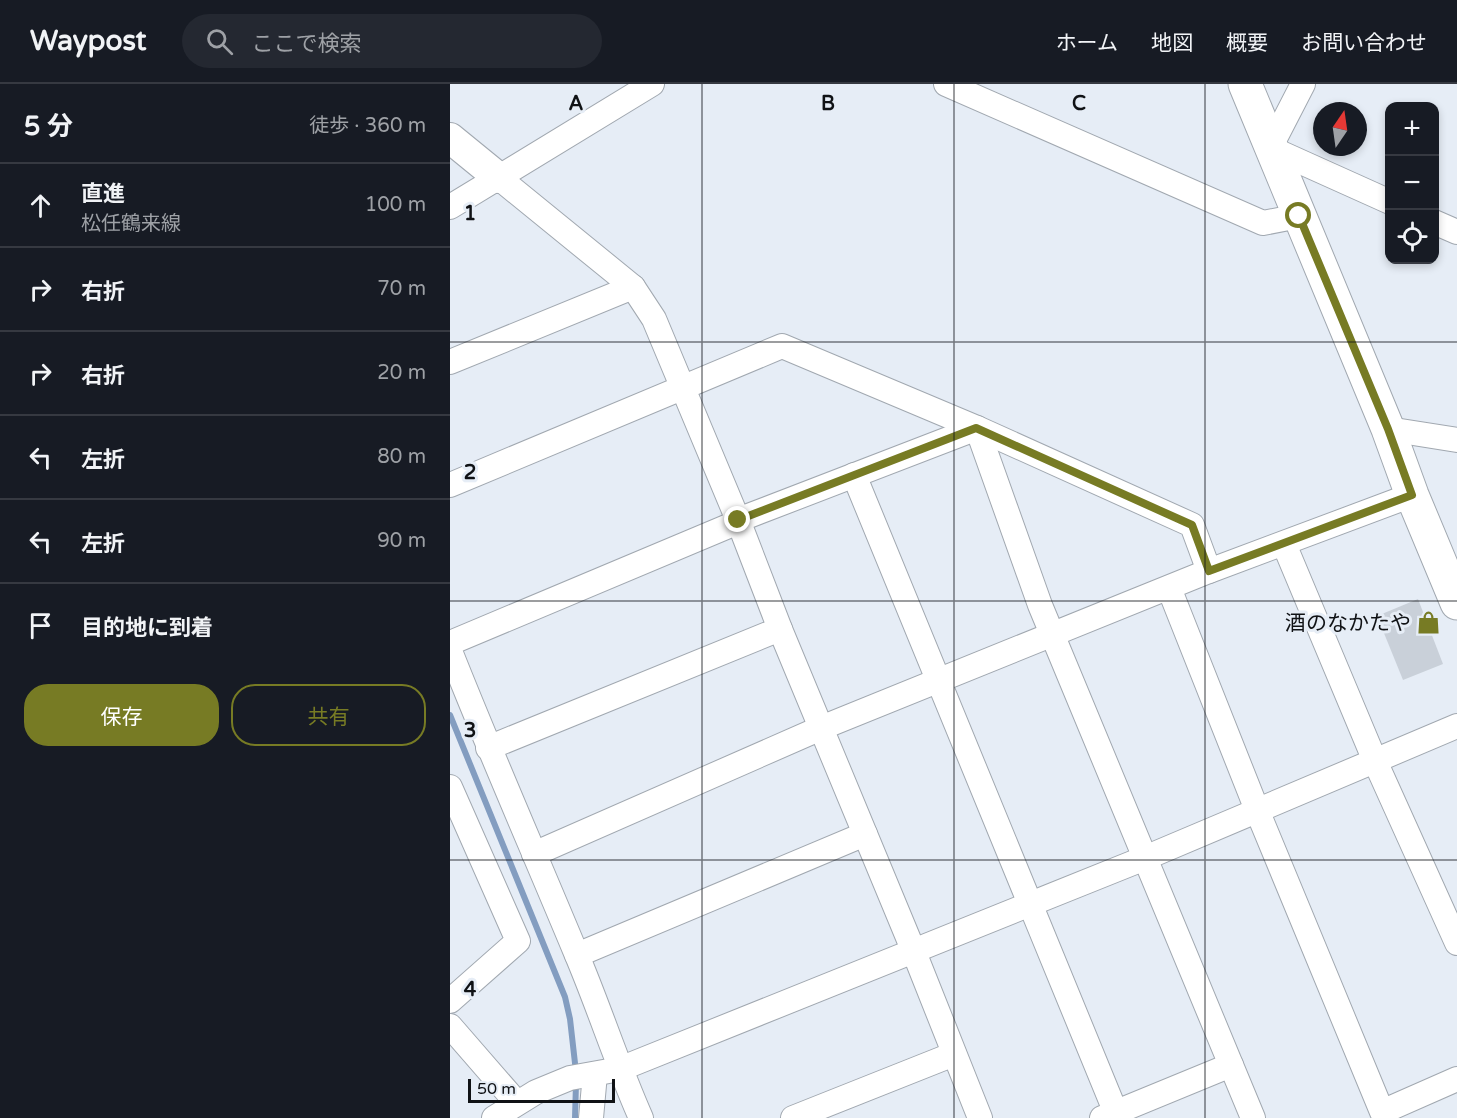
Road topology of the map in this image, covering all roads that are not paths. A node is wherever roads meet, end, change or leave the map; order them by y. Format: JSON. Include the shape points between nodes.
{"nodes":[{"id":1,"x":652,"y":84,"type":"edge"},
{"id":2,"x":946,"y":84,"type":"edge"},
{"id":3,"x":1245,"y":84,"type":"edge"},
{"id":4,"x":1303,"y":84,"type":"edge"},
{"id":5,"x":450,"y":138,"type":"edge"},
{"id":6,"x":1270,"y":148,"type":"junction"},
{"id":7,"x":499,"y":178,"type":"junction"},
{"id":8,"x":1385,"y":200,"type":"edge"},
{"id":9,"x":450,"y":207,"type":"edge"},
{"id":10,"x":1299,"y":216,"type":"junction"},
{"id":11,"x":1439,"y":224,"type":"edge"},
{"id":12,"x":1457,"y":232,"type":"edge"},
{"id":13,"x":633,"y":287,"type":"junction"},
{"id":14,"x":450,"y":362,"type":"edge"},
{"id":15,"x":684,"y":387,"type":"junction"},
{"id":16,"x":976,"y":428,"type":"junction"},
{"id":17,"x":1388,"y":429,"type":"junction"},
{"id":18,"x":1457,"y":440,"type":"edge"},
{"id":19,"x":854,"y":475,"type":"junction"},
{"id":20,"x":450,"y":485,"type":"edge"},
{"id":21,"x":1412,"y":495,"type":"junction"},
{"id":22,"x":738,"y":520,"type":"junction"},
{"id":23,"x":1284,"y":544,"type":"junction"},
{"id":24,"x":1209,"y":571,"type":"junction"},
{"id":25,"x":1169,"y":588,"type":"junction"},
{"id":26,"x":1457,"y":603,"type":"edge"},
{"id":27,"x":780,"y":628,"type":"junction"},
{"id":28,"x":1053,"y":635,"type":"junction"},
{"id":29,"x":450,"y":643,"type":"edge"},
{"id":30,"x":450,"y":651,"type":"edge"},
{"id":31,"x":939,"y":680,"type":"junction"},
{"id":32,"x":1457,"y":726,"type":"edge"},
{"id":33,"x":821,"y":728,"type":"junction"},
{"id":34,"x":488,"y":748,"type":"junction"},
{"id":35,"x":1376,"y":761,"type":"junction"},
{"id":36,"x":450,"y":787,"type":"edge"},
{"id":37,"x":1257,"y":810,"type":"junction"},
{"id":38,"x":865,"y":834,"type":"junction"},
{"id":39,"x":534,"y":854,"type":"junction"},
{"id":40,"x":1145,"y":858,"type":"junction"},
{"id":41,"x":1029,"y":905,"type":"junction"},
{"id":42,"x":1457,"y":943,"type":"edge"},
{"id":43,"x":914,"y":952,"type":"junction"},
{"id":44,"x":577,"y":955,"type":"junction"},
{"id":45,"x":450,"y":1001,"type":"edge"},
{"id":46,"x":450,"y":1026,"type":"edge"},
{"id":47,"x":954,"y":1054,"type":"junction"},
{"id":48,"x":1231,"y":1065,"type":"junction"},
{"id":49,"x":620,"y":1069,"type":"junction"},
{"id":50,"x":582,"y":1076,"type":"junction"},
{"id":51,"x":1457,"y":1079,"type":"edge"},
{"id":52,"x":517,"y":1103,"type":"junction"},
{"id":53,"x":1375,"y":1115,"type":"edge"},
{"id":54,"x":1112,"y":1116,"type":"edge"},
{"id":55,"x":494,"y":1118,"type":"edge"},
{"id":56,"x":591,"y":1118,"type":"edge"},
{"id":57,"x":641,"y":1118,"type":"edge"},
{"id":58,"x":793,"y":1118,"type":"edge"},
{"id":59,"x":980,"y":1118,"type":"edge"},
{"id":60,"x":1253,"y":1118,"type":"edge"}],
"edges":[{"from":1,"to":7,"type":"street"},
{"from":2,"to":10,"type":"street","via":[[1263,223]]},
{"from":3,"to":6,"type":"main road"},
{"from":4,"to":6,"type":"street"},
{"from":5,"to":7,"type":"street"},
{"from":6,"to":8,"type":"street"},
{"from":6,"to":10,"type":"main road"},
{"from":7,"to":9,"type":"street"},
{"from":7,"to":13,"type":"street"},
{"from":10,"to":17,"type":"main road"},
{"from":11,"to":12,"type":"street"},
{"from":13,"to":14,"type":"street"},
{"from":13,"to":15,"type":"street","via":[[654,319]]},
{"from":15,"to":16,"type":"street","via":[[782,346]]},
{"from":15,"to":20,"type":"street"},
{"from":15,"to":22,"type":"street"},
{"from":16,"to":19,"type":"street"},
{"from":16,"to":24,"type":"street","via":[[1192,525]]},
{"from":16,"to":28,"type":"street"},
{"from":17,"to":18,"type":"street"},
{"from":17,"to":21,"type":"main road"},
{"from":19,"to":22,"type":"street"},
{"from":19,"to":31,"type":"street"},
{"from":21,"to":23,"type":"street"},
{"from":21,"to":26,"type":"main road"},
{"from":22,"to":27,"type":"street"},
{"from":22,"to":29,"type":"street"},
{"from":23,"to":24,"type":"street"},
{"from":23,"to":35,"type":"street"},
{"from":24,"to":25,"type":"street"},
{"from":25,"to":28,"type":"street"},
{"from":25,"to":37,"type":"street"},
{"from":27,"to":33,"type":"street"},
{"from":27,"to":34,"type":"street"},
{"from":28,"to":31,"type":"street"},
{"from":28,"to":40,"type":"street"},
{"from":30,"to":34,"type":"street"},
{"from":31,"to":33,"type":"street"},
{"from":31,"to":41,"type":"street"},
{"from":32,"to":35,"type":"street"},
{"from":33,"to":38,"type":"street"},
{"from":33,"to":39,"type":"street"},
{"from":34,"to":39,"type":"street"},
{"from":35,"to":37,"type":"street"},
{"from":35,"to":42,"type":"street"},
{"from":36,"to":45,"type":"street","via":[[518,941]]},
{"from":37,"to":40,"type":"street"},
{"from":37,"to":53,"type":"street"},
{"from":38,"to":43,"type":"street"},
{"from":38,"to":44,"type":"street"},
{"from":39,"to":44,"type":"street"},
{"from":40,"to":41,"type":"street"},
{"from":40,"to":48,"type":"street"},
{"from":41,"to":43,"type":"street"},
{"from":41,"to":54,"type":"street"},
{"from":43,"to":47,"type":"street"},
{"from":43,"to":49,"type":"street"},
{"from":44,"to":49,"type":"street"},
{"from":46,"to":52,"type":"street"},
{"from":47,"to":58,"type":"street"},
{"from":47,"to":59,"type":"street"},
{"from":48,"to":54,"type":"street"},
{"from":48,"to":60,"type":"street"},
{"from":49,"to":50,"type":"street"},
{"from":49,"to":57,"type":"street"},
{"from":50,"to":52,"type":"street"},
{"from":50,"to":56,"type":"street"},
{"from":51,"to":53,"type":"street"},
{"from":52,"to":55,"type":"street"}]}
